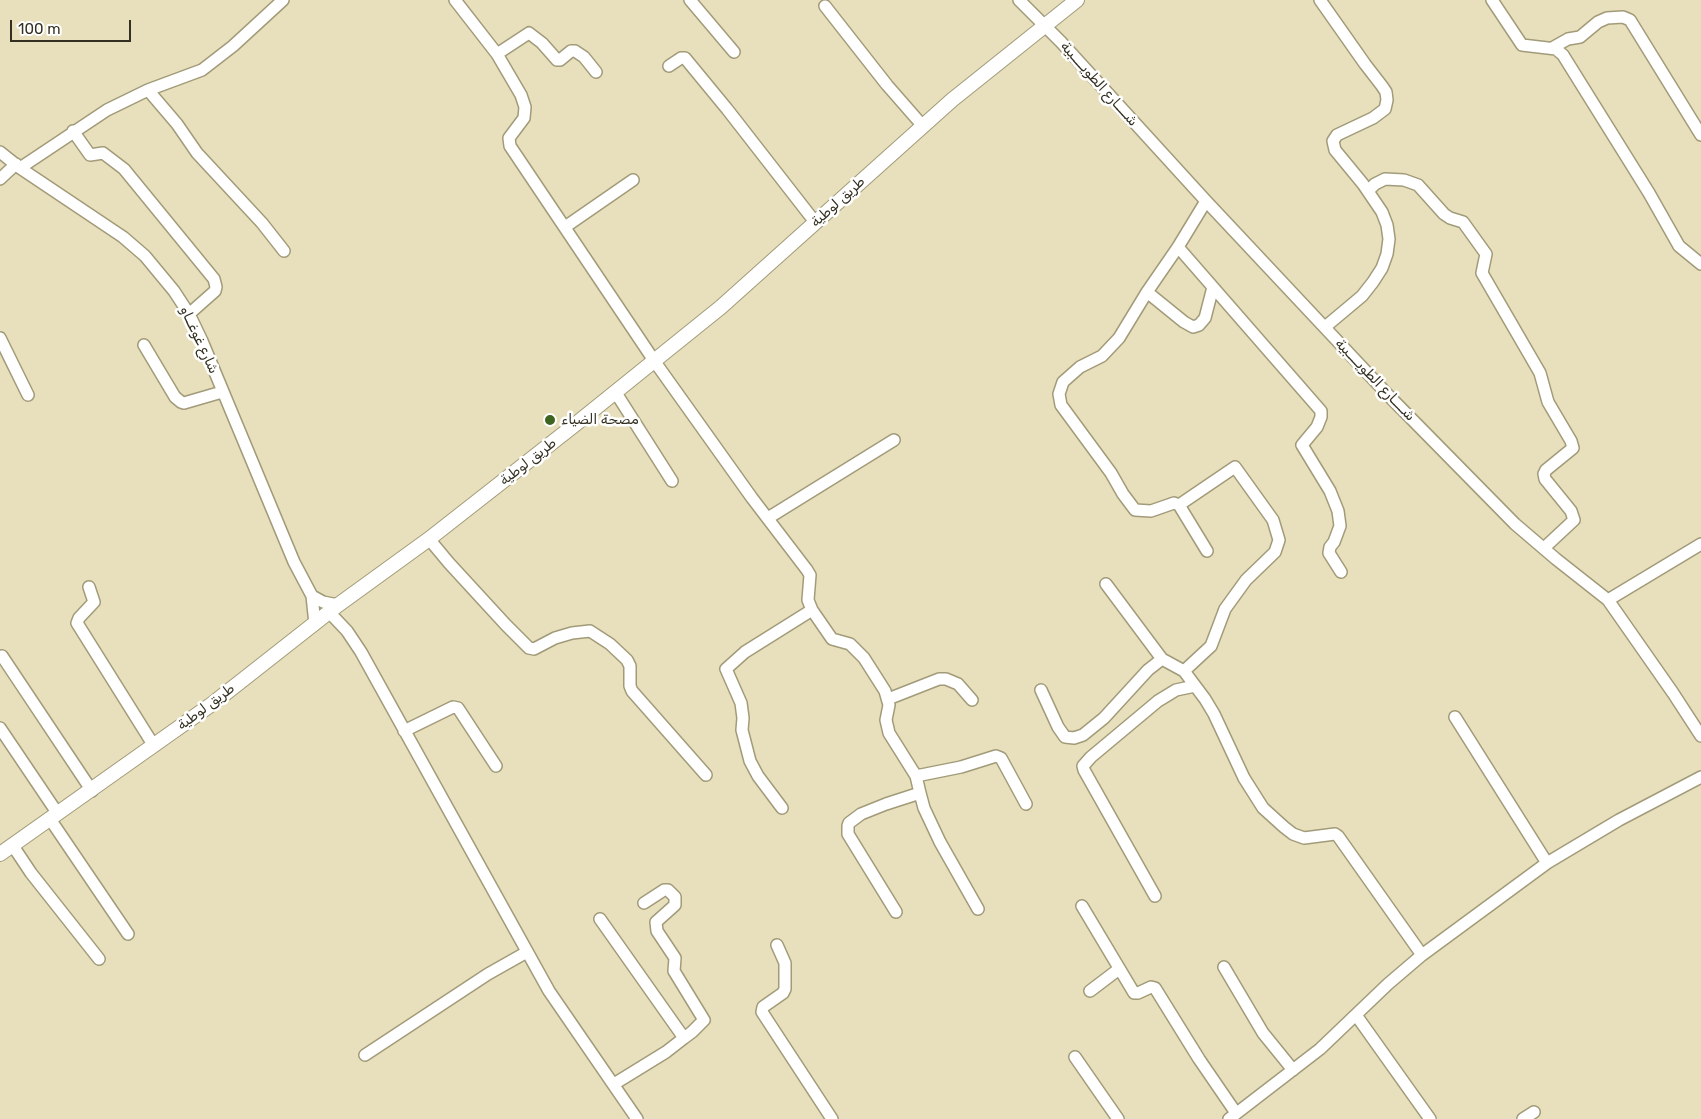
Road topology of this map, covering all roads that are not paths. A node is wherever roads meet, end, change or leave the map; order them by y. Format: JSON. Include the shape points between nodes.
{"nodes":[{"id":1,"x":283,"y":0,"type":"edge"},
{"id":2,"x":454,"y":0,"type":"edge"},
{"id":3,"x":690,"y":0,"type":"edge"},
{"id":4,"x":1019,"y":0,"type":"edge"},
{"id":5,"x":1077,"y":0,"type":"edge"},
{"id":6,"x":1320,"y":0,"type":"edge"},
{"id":7,"x":1492,"y":0,"type":"edge"},
{"id":8,"x":825,"y":6,"type":"dead end"},
{"id":9,"x":1044,"y":26,"type":"junction"},
{"id":10,"x":1552,"y":48,"type":"junction"},
{"id":11,"x":734,"y":52,"type":"dead end"},
{"id":12,"x":497,"y":54,"type":"junction"},
{"id":13,"x":669,"y":66,"type":"dead end"},
{"id":14,"x":596,"y":72,"type":"dead end"},
{"id":15,"x":148,"y":90,"type":"junction"},
{"id":16,"x":922,"y":125,"type":"junction"},
{"id":17,"x":73,"y":131,"type":"junction"},
{"id":18,"x":1701,"y":135,"type":"edge"},
{"id":19,"x":0,"y":152,"type":"edge"},
{"id":20,"x":18,"y":166,"type":"junction"},
{"id":21,"x":0,"y":179,"type":"edge"},
{"id":22,"x":633,"y":180,"type":"dead end"},
{"id":23,"x":1368,"y":191,"type":"junction"},
{"id":24,"x":1206,"y":201,"type":"junction"},
{"id":25,"x":815,"y":222,"type":"junction"},
{"id":26,"x":564,"y":226,"type":"junction"},
{"id":27,"x":1178,"y":247,"type":"junction"},
{"id":28,"x":284,"y":251,"type":"dead end"},
{"id":29,"x":1701,"y":264,"type":"edge"},
{"id":30,"x":1213,"y":287,"type":"junction"},
{"id":31,"x":1147,"y":292,"type":"junction"},
{"id":32,"x":189,"y":314,"type":"junction"},
{"id":33,"x":1325,"y":327,"type":"junction"},
{"id":34,"x":0,"y":338,"type":"edge"},
{"id":35,"x":144,"y":345,"type":"dead end"},
{"id":36,"x":654,"y":362,"type":"junction"},
{"id":37,"x":222,"y":392,"type":"junction"},
{"id":38,"x":616,"y":393,"type":"junction"},
{"id":39,"x":28,"y":394,"type":"dead end"},
{"id":40,"x":894,"y":440,"type":"dead end"},
{"id":41,"x":672,"y":481,"type":"dead end"},
{"id":42,"x":1179,"y":505,"type":"junction"},
{"id":43,"x":768,"y":518,"type":"junction"},
{"id":44,"x":429,"y":539,"type":"junction"},
{"id":45,"x":1701,"y":544,"type":"edge"},
{"id":46,"x":1544,"y":548,"type":"junction"},
{"id":47,"x":1207,"y":551,"type":"dead end"},
{"id":48,"x":1341,"y":572,"type":"dead end"},
{"id":49,"x":1106,"y":584,"type":"dead end"},
{"id":50,"x":89,"y":587,"type":"dead end"},
{"id":51,"x":312,"y":596,"type":"junction"},
{"id":52,"x":1608,"y":600,"type":"junction"},
{"id":53,"x":333,"y":609,"type":"junction"},
{"id":54,"x":812,"y":610,"type":"junction"},
{"id":55,"x":314,"y":624,"type":"junction"},
{"id":56,"x":2,"y":656,"type":"dead end"},
{"id":57,"x":1162,"y":659,"type":"junction"},
{"id":58,"x":1184,"y":671,"type":"junction"},
{"id":59,"x":1195,"y":686,"type":"junction"},
{"id":60,"x":1041,"y":690,"type":"dead end"},
{"id":61,"x":888,"y":699,"type":"junction"},
{"id":62,"x":972,"y":700,"type":"dead end"},
{"id":63,"x":1455,"y":717,"type":"dead end"},
{"id":64,"x":0,"y":728,"type":"edge"},
{"id":65,"x":404,"y":731,"type":"junction"},
{"id":66,"x":1701,"y":736,"type":"edge"},
{"id":67,"x":154,"y":746,"type":"junction"},
{"id":68,"x":496,"y":766,"type":"dead end"},
{"id":69,"x":706,"y":776,"type":"dead end"},
{"id":70,"x":916,"y":776,"type":"junction"},
{"id":71,"x":1701,"y":777,"type":"edge"},
{"id":72,"x":92,"y":791,"type":"junction"},
{"id":73,"x":920,"y":793,"type":"junction"},
{"id":74,"x":1026,"y":804,"type":"dead end"},
{"id":75,"x":782,"y":808,"type":"dead end"},
{"id":76,"x":54,"y":816,"type":"junction"},
{"id":77,"x":13,"y":846,"type":"junction"},
{"id":78,"x":0,"y":854,"type":"edge"},
{"id":79,"x":1546,"y":863,"type":"junction"},
{"id":80,"x":1155,"y":896,"type":"dead end"},
{"id":81,"x":644,"y":903,"type":"dead end"},
{"id":82,"x":1082,"y":906,"type":"dead end"},
{"id":83,"x":978,"y":909,"type":"dead end"},
{"id":84,"x":896,"y":912,"type":"dead end"},
{"id":85,"x":600,"y":919,"type":"dead end"},
{"id":86,"x":128,"y":934,"type":"dead end"},
{"id":87,"x":776,"y":945,"type":"dead end"},
{"id":88,"x":527,"y":952,"type":"junction"},
{"id":89,"x":1422,"y":955,"type":"junction"},
{"id":90,"x":99,"y":959,"type":"dead end"},
{"id":91,"x":1224,"y":967,"type":"dead end"},
{"id":92,"x":1119,"y":969,"type":"junction"},
{"id":93,"x":1090,"y":991,"type":"dead end"},
{"id":94,"x":1356,"y":1015,"type":"junction"},
{"id":95,"x":684,"y":1038,"type":"junction"},
{"id":96,"x":365,"y":1056,"type":"dead end"},
{"id":97,"x":1074,"y":1057,"type":"dead end"},
{"id":98,"x":1293,"y":1070,"type":"junction"},
{"id":99,"x":614,"y":1084,"type":"junction"},
{"id":100,"x":1534,"y":1112,"type":"dead end"},
{"id":101,"x":1233,"y":1116,"type":"edge"},
{"id":102,"x":637,"y":1119,"type":"edge"},
{"id":103,"x":832,"y":1119,"type":"edge"},
{"id":104,"x":1118,"y":1119,"type":"edge"},
{"id":105,"x":1430,"y":1119,"type":"edge"},
{"id":106,"x":1523,"y":1119,"type":"edge"}],
"edges":[{"from":1,"to":15,"type":"street","via":[[202,70]]},
{"from":2,"to":12,"type":"street"},
{"from":3,"to":11,"type":"street"},
{"from":4,"to":9,"type":"street","name":"شــــارع الطويــــبية"},
{"from":5,"to":9,"type":"main road","name":"طريق لوطية"},
{"from":6,"to":23,"type":"street","via":[[1386,92],[1385,109],[1337,135],[1333,141],[1335,150]]},
{"from":7,"to":10,"type":"street","via":[[1522,45]]},
{"from":8,"to":16,"type":"street"},
{"from":9,"to":16,"type":"main road","name":"طريق لوطية"},
{"from":9,"to":24,"type":"street","name":"شــــارع الطويــــبية"},
{"from":10,"to":18,"type":"street","via":[[1568,39],[1580,37],[1607,18],[1630,20]]},
{"from":10,"to":29,"type":"street","via":[[1568,62],[1650,193],[1679,246]]},
{"from":12,"to":14,"type":"street","via":[[529,33],[557,60],[575,51],[584,56]]},
{"from":12,"to":26,"type":"street","via":[[525,107],[523,120],[509,138],[509,143]]},
{"from":13,"to":25,"type":"street","via":[[685,58]]},
{"from":15,"to":17,"type":"street"},
{"from":15,"to":28,"type":"street","via":[[197,152]]},
{"from":16,"to":25,"type":"main road","name":"طريق لوطية"},
{"from":17,"to":20,"type":"street"},
{"from":17,"to":32,"type":"street","via":[[90,156],[103,154],[124,169],[214,279],[215,291]]},
{"from":19,"to":20,"type":"street","name":"شارع غوغــاو"},
{"from":20,"to":21,"type":"street"},
{"from":20,"to":32,"type":"street","name":"شارع غوغــاو","via":[[123,237],[174,291]]},
{"from":22,"to":26,"type":"street"},
{"from":23,"to":33,"type":"street","via":[[1387,225],[1387,254],[1382,268],[1362,296]]},
{"from":23,"to":46,"type":"street","via":[[1385,180],[1404,180],[1418,185],[1444,214],[1463,222],[1486,254],[1482,273],[1540,373],[1548,402],[1573,448],[1544,474],[1574,520]]},
{"from":24,"to":27,"type":"street"},
{"from":24,"to":33,"type":"street","name":"شــــارع الطويــــبية"},
{"from":25,"to":36,"type":"main road","name":"طريق لوطية"},
{"from":26,"to":36,"type":"street"},
{"from":27,"to":30,"type":"street"},
{"from":27,"to":31,"type":"street"},
{"from":30,"to":31,"type":"street","via":[[1205,318],[1193,327]]},
{"from":30,"to":48,"type":"street","via":[[1321,411],[1317,427],[1302,445],[1330,491],[1338,511],[1340,526],[1329,553]]},
{"from":31,"to":42,"type":"street","via":[[1112,348],[1068,377],[1059,394],[1061,405],[1136,510],[1151,511],[1171,503]]},
{"from":32,"to":37,"type":"street","name":"شارع غوغــاو"},
{"from":33,"to":46,"type":"street","name":"شــــارع الطويــــبية","via":[[1515,524]]},
{"from":34,"to":39,"type":"street"},
{"from":35,"to":37,"type":"street","via":[[181,402]]},
{"from":36,"to":38,"type":"main road","name":"طريق لوطية"},
{"from":36,"to":43,"type":"street"},
{"from":37,"to":51,"type":"street","name":"شارع غوغــاو","via":[[294,562]]},
{"from":38,"to":41,"type":"street"},
{"from":38,"to":44,"type":"main road","name":"طريق لوطية"},
{"from":40,"to":43,"type":"street"},
{"from":42,"to":47,"type":"street"},
{"from":42,"to":58,"type":"street","via":[[1235,467],[1273,520],[1279,540],[1275,552],[1246,580],[1225,609],[1214,643]]},
{"from":43,"to":54,"type":"street","via":[[810,575],[808,600]]},
{"from":44,"to":53,"type":"main road","name":"طريق لوطية"},
{"from":44,"to":69,"type":"street","via":[[529,648],[572,633],[590,631],[610,644],[630,666],[632,690]]},
{"from":45,"to":52,"type":"street"},
{"from":46,"to":52,"type":"street","name":"شــــارع الطويــــبية"},
{"from":49,"to":57,"type":"street"},
{"from":50,"to":67,"type":"street","via":[[94,602],[77,623]]},
{"from":51,"to":53,"type":"street"},
{"from":51,"to":55,"type":"street"},
{"from":52,"to":66,"type":"street","name":"شــــارع الطويــــبية"},
{"from":53,"to":55,"type":"main road","name":"طريق لوطية"},
{"from":53,"to":65,"type":"street","via":[[361,652]]},
{"from":54,"to":61,"type":"street","via":[[832,639],[850,644],[864,658]]},
{"from":54,"to":75,"type":"street","via":[[745,652],[726,670],[741,703],[742,730],[750,761]]},
{"from":55,"to":67,"type":"main road","name":"طريق لوطية"},
{"from":56,"to":72,"type":"street"},
{"from":57,"to":58,"type":"street"},
{"from":57,"to":60,"type":"street","via":[[1104,718],[1074,738],[1066,737],[1058,727]]},
{"from":58,"to":59,"type":"street"},
{"from":59,"to":80,"type":"street","via":[[1176,690],[1158,701],[1083,766]]},
{"from":59,"to":89,"type":"street","via":[[1214,714],[1244,778],[1263,808],[1293,834],[1304,838],[1338,836]]},
{"from":61,"to":62,"type":"street","via":[[943,679],[958,684]]},
{"from":61,"to":70,"type":"street","via":[[886,720],[889,733]]},
{"from":63,"to":79,"type":"street"},
{"from":64,"to":76,"type":"street"},
{"from":65,"to":68,"type":"street","via":[[453,707],[458,708]]},
{"from":65,"to":88,"type":"street"},
{"from":67,"to":72,"type":"main road","name":"طريق لوطية"},
{"from":70,"to":73,"type":"street"},
{"from":70,"to":74,"type":"street","via":[[996,756],[1001,758]]},
{"from":71,"to":79,"type":"street"},
{"from":72,"to":76,"type":"main road","name":"طريق لوطية"},
{"from":73,"to":83,"type":"street","via":[[940,842]]},
{"from":73,"to":84,"type":"street","via":[[861,814],[848,826],[848,834]]},
{"from":76,"to":77,"type":"main road","name":"طريق لوطية"},
{"from":76,"to":86,"type":"street"},
{"from":77,"to":78,"type":"main road","name":"طريق لوطية"},
{"from":77,"to":90,"type":"street"},
{"from":79,"to":89,"type":"street"},
{"from":81,"to":95,"type":"street","via":[[666,890],[675,897],[675,905],[656,922],[657,931],[675,958],[674,971],[704,1020]]},
{"from":82,"to":92,"type":"street"},
{"from":85,"to":95,"type":"street"},
{"from":87,"to":103,"type":"street","via":[[785,963],[785,989],[763,1007],[762,1012]]},
{"from":88,"to":96,"type":"street","via":[[488,974]]},
{"from":88,"to":99,"type":"street"},
{"from":89,"to":94,"type":"street"},
{"from":91,"to":98,"type":"street","via":[[1263,1033]]},
{"from":92,"to":93,"type":"street"},
{"from":92,"to":101,"type":"street","via":[[1134,993],[1154,988]]},
{"from":94,"to":98,"type":"street"},
{"from":94,"to":105,"type":"street"},
{"from":95,"to":99,"type":"street"},
{"from":97,"to":104,"type":"street"},
{"from":98,"to":101,"type":"street"},
{"from":99,"to":102,"type":"street"},
{"from":100,"to":106,"type":"street"}]}
